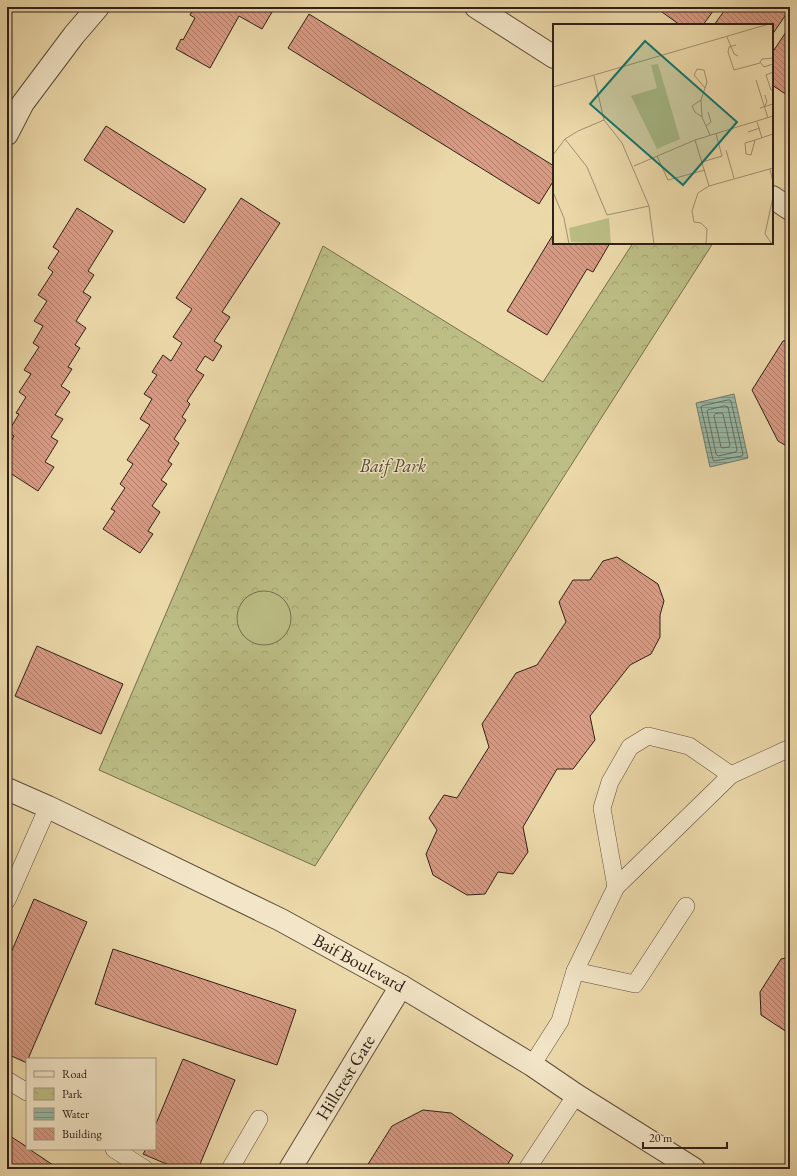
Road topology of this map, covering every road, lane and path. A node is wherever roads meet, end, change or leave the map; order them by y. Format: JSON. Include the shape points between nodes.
{"nodes":[{"id":1,"x":98,"y":7,"type":"edge"},
{"id":2,"x":476,"y":7,"type":"edge"},
{"id":3,"x":553,"y":56,"type":"edge"},
{"id":4,"x":7,"y":134,"type":"edge"},
{"id":5,"x":773,"y":198,"type":"edge"},
{"id":6,"x":790,"y":209,"type":"edge"},
{"id":7,"x":790,"y":748,"type":"edge"},
{"id":8,"x":731,"y":775,"type":"junction"},
{"id":9,"x":7,"y":789,"type":"edge"},
{"id":10,"x":48,"y":807,"type":"junction"},
{"id":11,"x":616,"y":887,"type":"junction"},
{"id":12,"x":7,"y":900,"type":"edge"},
{"id":13,"x":686,"y":906,"type":"dead end"},
{"id":14,"x":575,"y":971,"type":"junction"},
{"id":15,"x":401,"y":986,"type":"junction"},
{"id":16,"x":532,"y":1065,"type":"junction"},
{"id":17,"x":7,"y":1080,"type":"edge"},
{"id":18,"x":26,"y":1091,"type":"edge"},
{"id":19,"x":576,"y":1095,"type":"junction"},
{"id":20,"x":259,"y":1119,"type":"dead end"},
{"id":21,"x":116,"y":1150,"type":"edge"},
{"id":22,"x":145,"y":1169,"type":"edge"},
{"id":23,"x":230,"y":1169,"type":"edge"},
{"id":24,"x":290,"y":1169,"type":"edge"},
{"id":25,"x":527,"y":1169,"type":"edge"},
{"id":26,"x":694,"y":1169,"type":"edge"}],
"edges":[{"from":1,"to":4,"type":"street","via":[[23,103]]},
{"from":2,"to":3,"type":"street"},
{"from":5,"to":6,"type":"street"},
{"from":7,"to":8,"type":"lane"},
{"from":8,"to":11,"type":"lane"},
{"from":8,"to":11,"type":"lane","via":[[689,746],[648,736],[630,747],[610,782],[602,808]]},
{"from":9,"to":10,"type":"street","name":"Baif Boulevard"},
{"from":10,"to":12,"type":"lane"},
{"from":10,"to":15,"type":"street","name":"Baif Boulevard","via":[[281,920]]},
{"from":11,"to":14,"type":"lane"},
{"from":13,"to":14,"type":"lane","via":[[635,984]]},
{"from":14,"to":16,"type":"lane","via":[[560,1021]]},
{"from":15,"to":16,"type":"street","name":"Baif Boulevard"},
{"from":15,"to":24,"type":"street","name":"Hillcrest Gate"},
{"from":16,"to":19,"type":"street","name":"Baif Boulevard"},
{"from":17,"to":18,"type":"lane"},
{"from":19,"to":25,"type":"lane"},
{"from":19,"to":26,"type":"street","name":"Baif Boulevard"},
{"from":20,"to":23,"type":"lane"},
{"from":21,"to":22,"type":"lane"}]}
